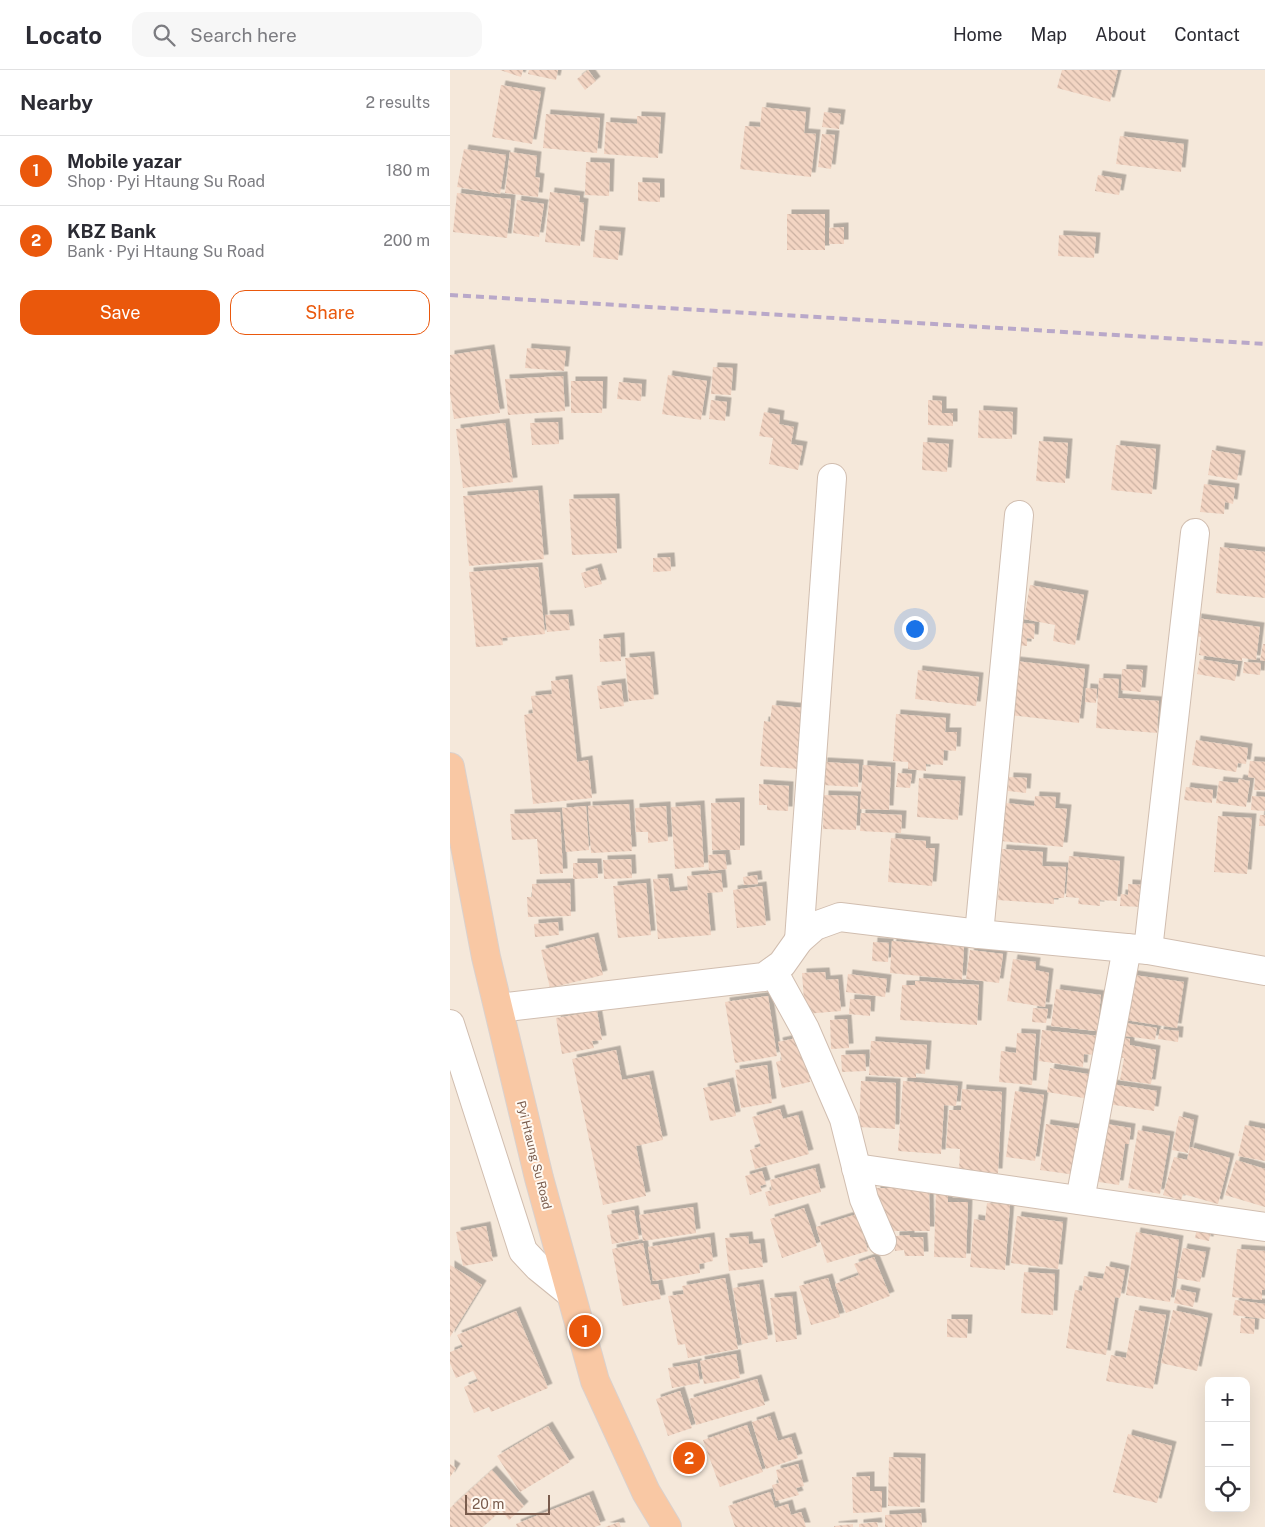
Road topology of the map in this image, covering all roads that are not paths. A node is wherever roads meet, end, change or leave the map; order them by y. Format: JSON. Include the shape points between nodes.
{"nodes":[{"id":1,"x":832,"y":478,"type":"dead end"},
{"id":2,"x":1019,"y":515,"type":"dead end"},
{"id":3,"x":1195,"y":534,"type":"dead end"},
{"id":4,"x":450,"y":767,"type":"edge"},
{"id":5,"x":979,"y":934,"type":"junction"},
{"id":6,"x":799,"y":940,"type":"junction"},
{"id":7,"x":1137,"y":949,"type":"junction"},
{"id":8,"x":773,"y":971,"type":"junction"},
{"id":9,"x":1265,"y":971,"type":"edge"},
{"id":10,"x":499,"y":1008,"type":"junction"},
{"id":11,"x":450,"y":1024,"type":"edge"},
{"id":12,"x":856,"y":1168,"type":"junction"},
{"id":13,"x":1080,"y":1200,"type":"junction"},
{"id":14,"x":1265,"y":1227,"type":"edge"},
{"id":15,"x":882,"y":1241,"type":"dead end"},
{"id":16,"x":570,"y":1293,"type":"junction"},
{"id":17,"x":667,"y":1527,"type":"edge"}],
"edges":[{"from":1,"to":6,"type":"street"},
{"from":2,"to":5,"type":"street"},
{"from":3,"to":7,"type":"street"},
{"from":4,"to":10,"type":"highway","name":"Pyi Htaung Su Road","via":[[486,957]]},
{"from":5,"to":6,"type":"street","via":[[840,917],[815,926]]},
{"from":5,"to":7,"type":"street"},
{"from":6,"to":8,"type":"street"},
{"from":7,"to":9,"type":"street"},
{"from":7,"to":13,"type":"street"},
{"from":8,"to":10,"type":"street","via":[[764,977]]},
{"from":8,"to":12,"type":"street","via":[[805,1029],[844,1119]]},
{"from":10,"to":16,"type":"highway","name":"Pyi Htaung Su Road"},
{"from":11,"to":16,"type":"street","via":[[523,1251]]},
{"from":12,"to":13,"type":"street"},
{"from":12,"to":15,"type":"street","via":[[864,1199]]},
{"from":13,"to":14,"type":"street"},
{"from":16,"to":17,"type":"highway","name":"Pyi Htaung Su Road","via":[[595,1381],[646,1492]]}]}
